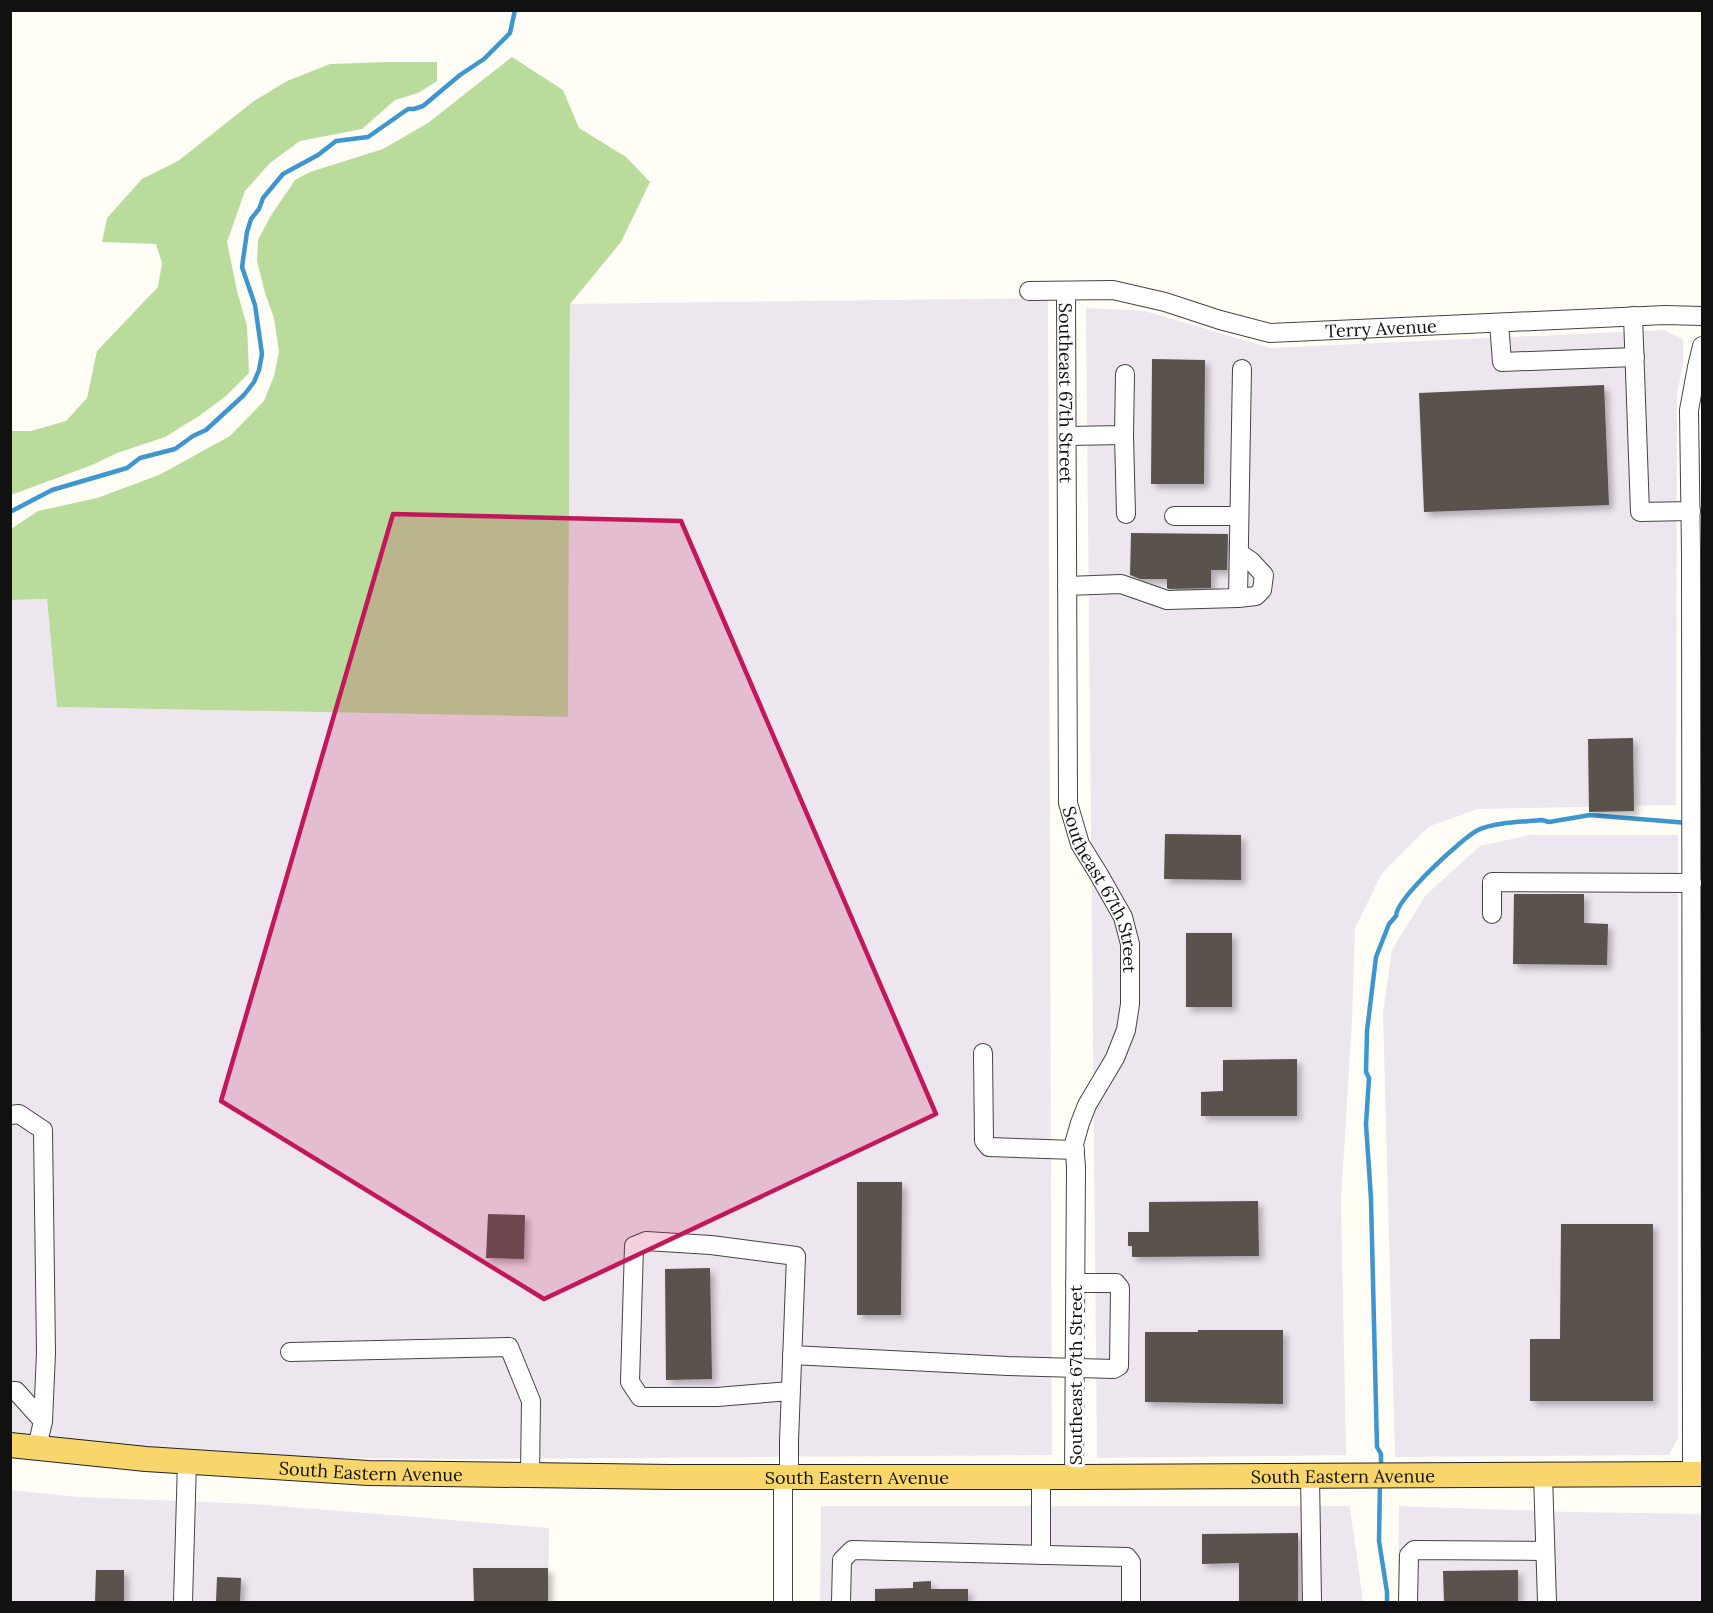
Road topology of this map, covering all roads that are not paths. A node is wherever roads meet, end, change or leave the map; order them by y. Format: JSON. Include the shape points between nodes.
{"nodes":[{"id":1,"x":1029,"y":291,"type":"dead end"},
{"id":2,"x":1066,"y":291,"type":"junction"},
{"id":3,"x":1633,"y":316,"type":"junction"},
{"id":4,"x":1702,"y":316,"type":"edge"},
{"id":5,"x":1500,"y":323,"type":"junction"},
{"id":6,"x":1702,"y":346,"type":"edge"},
{"id":7,"x":1635,"y":357,"type":"junction"},
{"id":8,"x":1242,"y":369,"type":"dead end"},
{"id":9,"x":1125,"y":374,"type":"dead end"},
{"id":10,"x":1124,"y":435,"type":"junction"},
{"id":11,"x":1067,"y":436,"type":"junction"},
{"id":12,"x":1691,"y":511,"type":"junction"},
{"id":13,"x":1126,"y":514,"type":"dead end"},
{"id":14,"x":1174,"y":516,"type":"dead end"},
{"id":15,"x":1238,"y":516,"type":"junction"},
{"id":16,"x":1697,"y":548,"type":"edge"},
{"id":17,"x":1239,"y":553,"type":"junction"},
{"id":18,"x":1067,"y":586,"type":"junction"},
{"id":19,"x":1238,"y":598,"type":"junction"},
{"id":20,"x":1695,"y":875,"type":"edge"},
{"id":21,"x":1492,"y":914,"type":"dead end"},
{"id":22,"x":983,"y":1053,"type":"dead end"},
{"id":23,"x":10,"y":1115,"type":"edge"},
{"id":24,"x":1075,"y":1150,"type":"junction"},
{"id":25,"x":1697,"y":1221,"type":"edge"},
{"id":26,"x":1075,"y":1283,"type":"junction"},
{"id":27,"x":290,"y":1352,"type":"dead end"},
{"id":28,"x":792,"y":1355,"type":"junction"},
{"id":29,"x":1075,"y":1368,"type":"junction"},
{"id":30,"x":10,"y":1391,"type":"edge"},
{"id":31,"x":790,"y":1391,"type":"junction"},
{"id":32,"x":44,"y":1421,"type":"junction"},
{"id":33,"x":10,"y":1445,"type":"edge"},
{"id":34,"x":37,"y":1448,"type":"junction"},
{"id":35,"x":187,"y":1461,"type":"junction"},
{"id":36,"x":1543,"y":1474,"type":"junction"},
{"id":37,"x":1697,"y":1474,"type":"edge"},
{"id":38,"x":530,"y":1475,"type":"junction"},
{"id":39,"x":1310,"y":1476,"type":"junction"},
{"id":40,"x":786,"y":1477,"type":"junction"},
{"id":41,"x":1041,"y":1477,"type":"junction"},
{"id":42,"x":1074,"y":1477,"type":"junction"},
{"id":43,"x":1545,"y":1551,"type":"junction"},
{"id":44,"x":1041,"y":1555,"type":"junction"},
{"id":45,"x":183,"y":1602,"type":"edge"},
{"id":46,"x":783,"y":1602,"type":"edge"},
{"id":47,"x":841,"y":1602,"type":"edge"},
{"id":48,"x":1131,"y":1602,"type":"edge"},
{"id":49,"x":1312,"y":1602,"type":"edge"},
{"id":50,"x":1408,"y":1602,"type":"edge"},
{"id":51,"x":1547,"y":1602,"type":"edge"}],
"edges":[{"from":1,"to":2,"type":"street","name":"Terry Avenue"},
{"from":2,"to":5,"type":"street","name":"Terry Avenue","via":[[1113,290],[1270,333]]},
{"from":2,"to":11,"type":"street","name":"Southeast 67th Street"},
{"from":3,"to":4,"type":"street","name":"Terry Avenue"},
{"from":3,"to":5,"type":"street","name":"Terry Avenue"},
{"from":3,"to":7,"type":"street"},
{"from":5,"to":7,"type":"street","via":[[1502,362]]},
{"from":6,"to":12,"type":"street","via":[[1689,410]]},
{"from":7,"to":12,"type":"street","via":[[1640,512]]},
{"from":8,"to":15,"type":"street"},
{"from":9,"to":10,"type":"street"},
{"from":10,"to":11,"type":"street"},
{"from":10,"to":13,"type":"street"},
{"from":11,"to":18,"type":"street","name":"Southeast 67th Street"},
{"from":12,"to":16,"type":"street"},
{"from":14,"to":15,"type":"street"},
{"from":15,"to":17,"type":"street"},
{"from":16,"to":20,"type":"street"},
{"from":17,"to":19,"type":"street"},
{"from":17,"to":19,"type":"street","via":[[1264,575],[1262,590],[1256,596]]},
{"from":18,"to":19,"type":"street","via":[[1121,584],[1167,600]]},
{"from":18,"to":24,"type":"street","name":"Southeast 67th Street","via":[[1068,803],[1080,844],[1123,918],[1130,944],[1126,1030],[1115,1058],[1087,1105]]},
{"from":20,"to":21,"type":"street","via":[[1492,882]]},
{"from":20,"to":25,"type":"street"},
{"from":22,"to":24,"type":"street","via":[[984,1141],[989,1147]]},
{"from":23,"to":32,"type":"street","via":[[19,1114],[43,1130]]},
{"from":24,"to":26,"type":"street","name":"Southeast 67th Street"},
{"from":25,"to":37,"type":"street"},
{"from":26,"to":29,"type":"street","name":"Southeast 67th Street"},
{"from":26,"to":29,"type":"street","via":[[1116,1283],[1120,1288],[1119,1366]]},
{"from":27,"to":38,"type":"street","via":[[509,1347],[531,1401]]},
{"from":28,"to":29,"type":"street"},
{"from":28,"to":31,"type":"street"},
{"from":28,"to":31,"type":"street","via":[[796,1256],[646,1241],[633,1246],[630,1382],[640,1397],[717,1397]]},
{"from":29,"to":42,"type":"street","name":"Southeast 67th Street"},
{"from":30,"to":32,"type":"street","via":[[15,1391]]},
{"from":31,"to":40,"type":"street"},
{"from":32,"to":34,"type":"street"},
{"from":33,"to":34,"type":"main road","name":"South Eastern Avenue"},
{"from":34,"to":35,"type":"main road","name":"South Eastern Avenue"},
{"from":35,"to":38,"type":"main road","name":"South Eastern Avenue","via":[[368,1473]]},
{"from":35,"to":45,"type":"street"},
{"from":36,"to":37,"type":"main road","name":"South Eastern Avenue"},
{"from":36,"to":39,"type":"main road","name":"South Eastern Avenue"},
{"from":36,"to":43,"type":"street"},
{"from":38,"to":40,"type":"main road","name":"South Eastern Avenue"},
{"from":39,"to":42,"type":"main road","name":"South Eastern Avenue"},
{"from":39,"to":49,"type":"street"},
{"from":40,"to":41,"type":"main road","name":"South Eastern Avenue"},
{"from":40,"to":46,"type":"street"},
{"from":41,"to":42,"type":"main road","name":"South Eastern Avenue"},
{"from":41,"to":44,"type":"street"},
{"from":43,"to":50,"type":"street","via":[[1414,1550],[1409,1555]]},
{"from":43,"to":51,"type":"street"},
{"from":44,"to":47,"type":"street","via":[[852,1550],[842,1560]]},
{"from":44,"to":48,"type":"street","via":[[1126,1557],[1131,1562]]}]}
